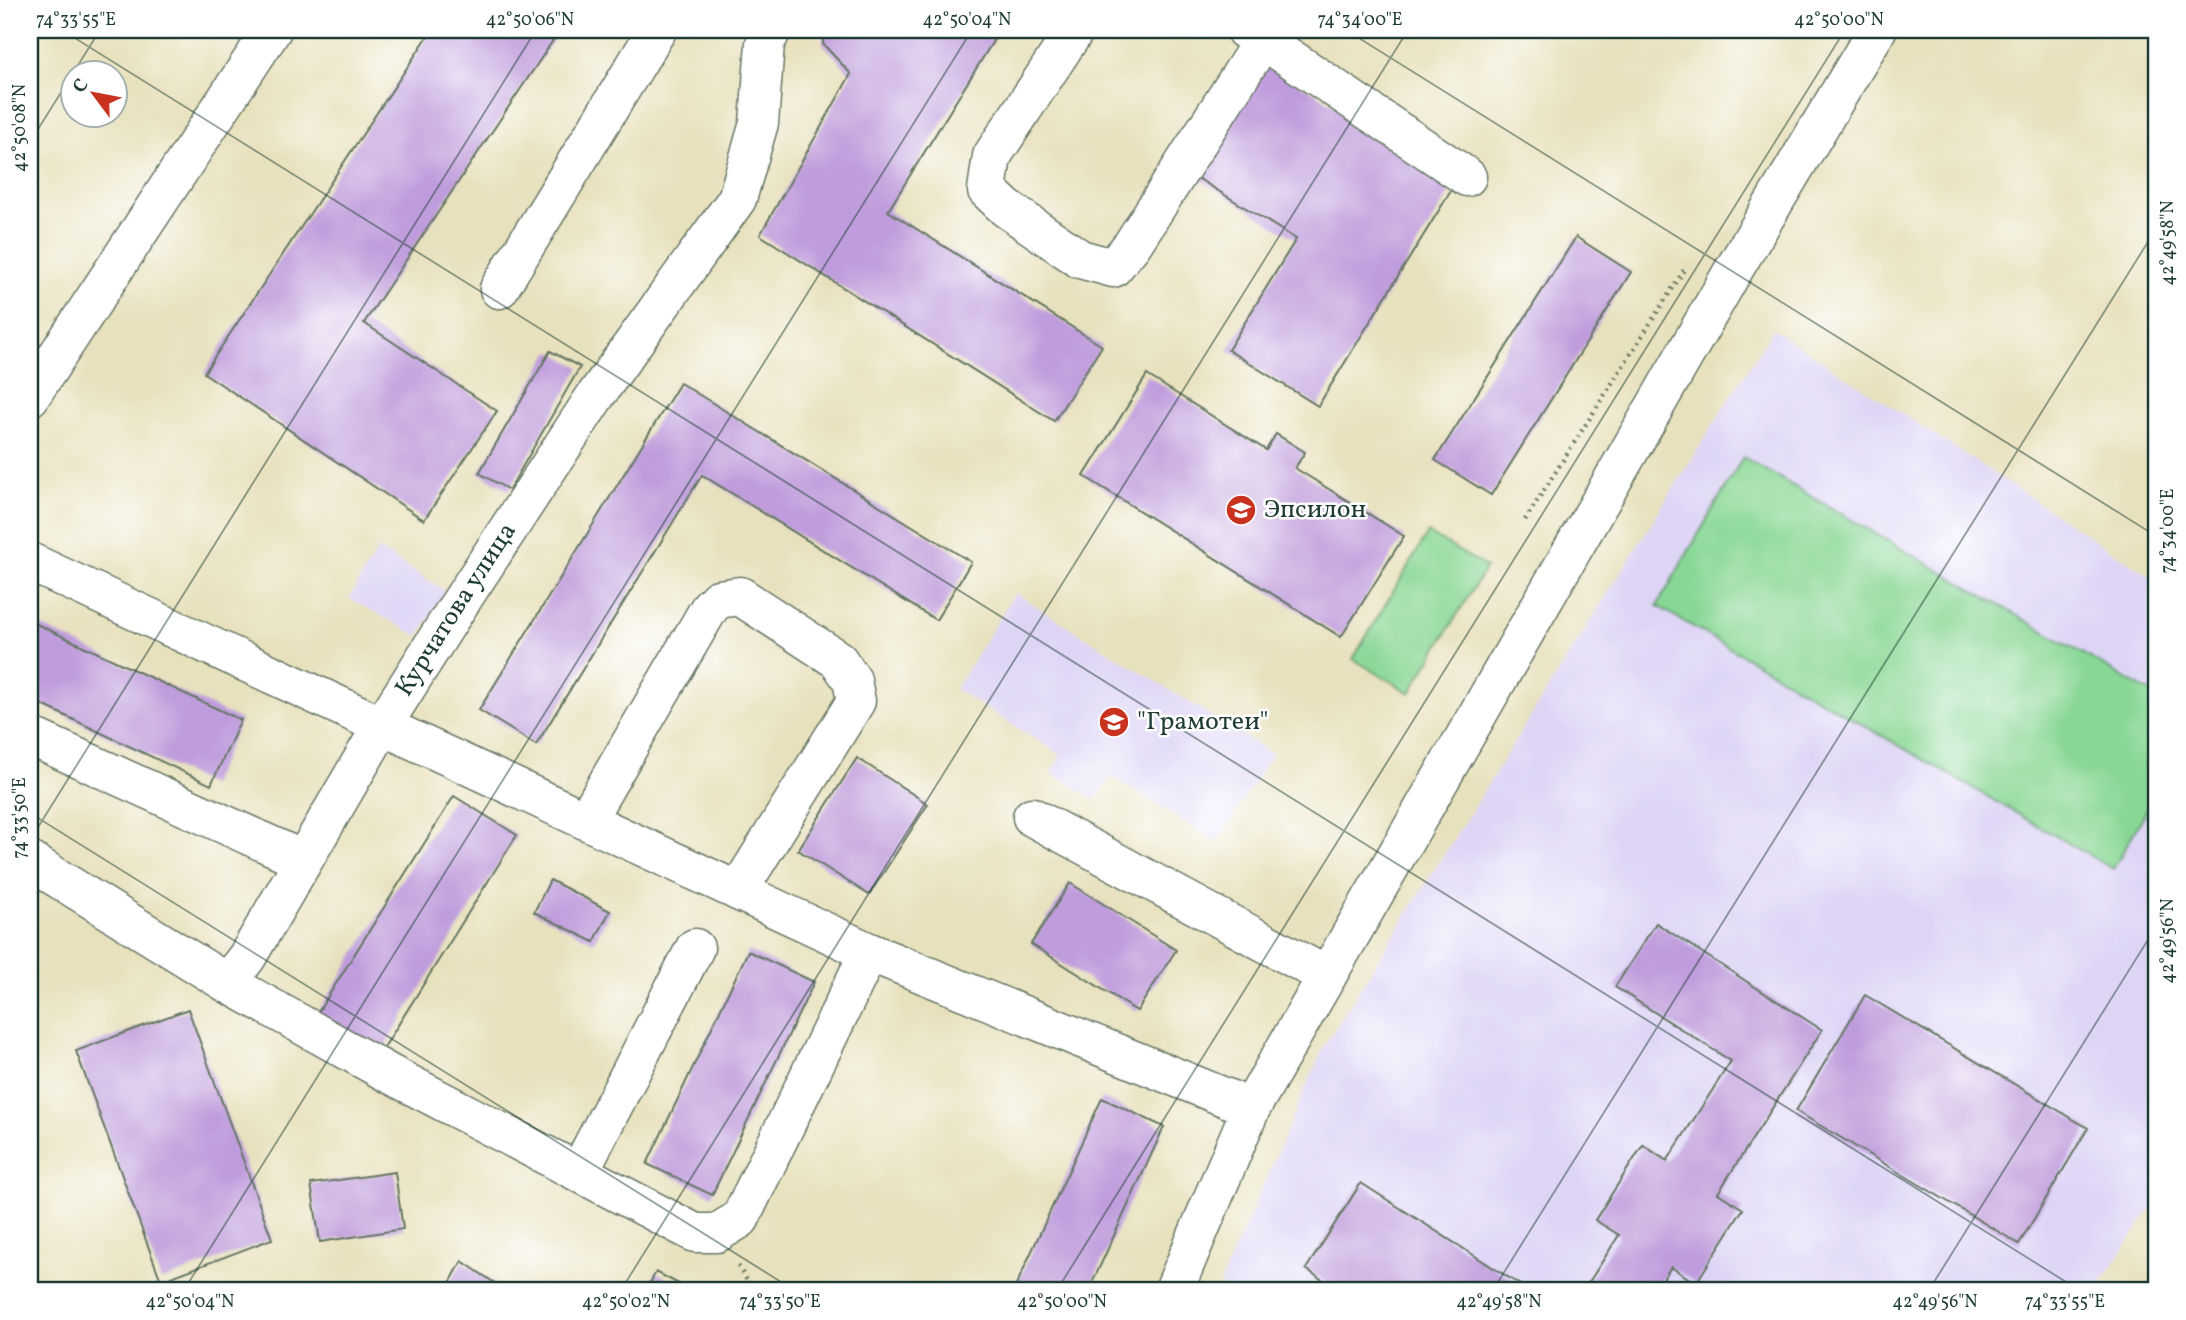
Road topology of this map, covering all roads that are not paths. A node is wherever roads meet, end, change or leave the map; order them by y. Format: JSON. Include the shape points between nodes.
{"nodes":[{"id":1,"x":272,"y":30,"type":"edge"},
{"id":2,"x":657,"y":30,"type":"edge"},
{"id":3,"x":772,"y":30,"type":"edge"},
{"id":4,"x":1075,"y":30,"type":"edge"},
{"id":5,"x":1878,"y":30,"type":"edge"},
{"id":6,"x":1254,"y":35,"type":"edge"},
{"id":7,"x":1467,"y":177,"type":"dead end"},
{"id":8,"x":499,"y":289,"type":"dead end"},
{"id":9,"x":30,"y":397,"type":"edge"},
{"id":10,"x":30,"y":562,"type":"edge"},
{"id":11,"x":382,"y":726,"type":"junction"},
{"id":12,"x":30,"y":736,"type":"edge"},
{"id":13,"x":1032,"y":817,"type":"dead end"},
{"id":14,"x":586,"y":820,"type":"junction"},
{"id":15,"x":303,"y":860,"type":"junction"},
{"id":16,"x":30,"y":861,"type":"edge"},
{"id":17,"x":738,"y":891,"type":"junction"},
{"id":18,"x":695,"y":948,"type":"dead end"},
{"id":19,"x":869,"y":952,"type":"junction"},
{"id":20,"x":1326,"y":976,"type":"junction"},
{"id":21,"x":227,"y":983,"type":"junction"},
{"id":22,"x":1251,"y":1108,"type":"junction"},
{"id":23,"x":579,"y":1172,"type":"junction"},
{"id":24,"x":1174,"y":1290,"type":"edge"}],
"edges":[{"from":1,"to":9,"type":"street"},
{"from":2,"to":8,"type":"street"},
{"from":3,"to":11,"type":"street","name":"Курчатова улица","via":[[765,43],[760,123],[737,199],[594,398]]},
{"from":4,"to":6,"type":"street","via":[[992,156],[987,190],[1080,259],[1112,268],[1132,246]]},
{"from":5,"to":20,"type":"street","via":[[1733,271]]},
{"from":6,"to":7,"type":"street"},
{"from":10,"to":11,"type":"street"},
{"from":11,"to":14,"type":"street"},
{"from":11,"to":15,"type":"street","name":"Курчатова улица"},
{"from":12,"to":15,"type":"street"},
{"from":13,"to":20,"type":"street"},
{"from":14,"to":17,"type":"street"},
{"from":14,"to":17,"type":"street","via":[[710,607],[718,599],[740,596],[838,660],[852,680],[856,701]]},
{"from":15,"to":21,"type":"street","name":"Курчатова улица"},
{"from":16,"to":21,"type":"street"},
{"from":17,"to":19,"type":"street"},
{"from":18,"to":23,"type":"street"},
{"from":19,"to":22,"type":"street"},
{"from":19,"to":23,"type":"street","via":[[740,1219],[717,1233],[695,1233]]},
{"from":20,"to":22,"type":"street"},
{"from":21,"to":23,"type":"street"},
{"from":22,"to":24,"type":"street"}]}
